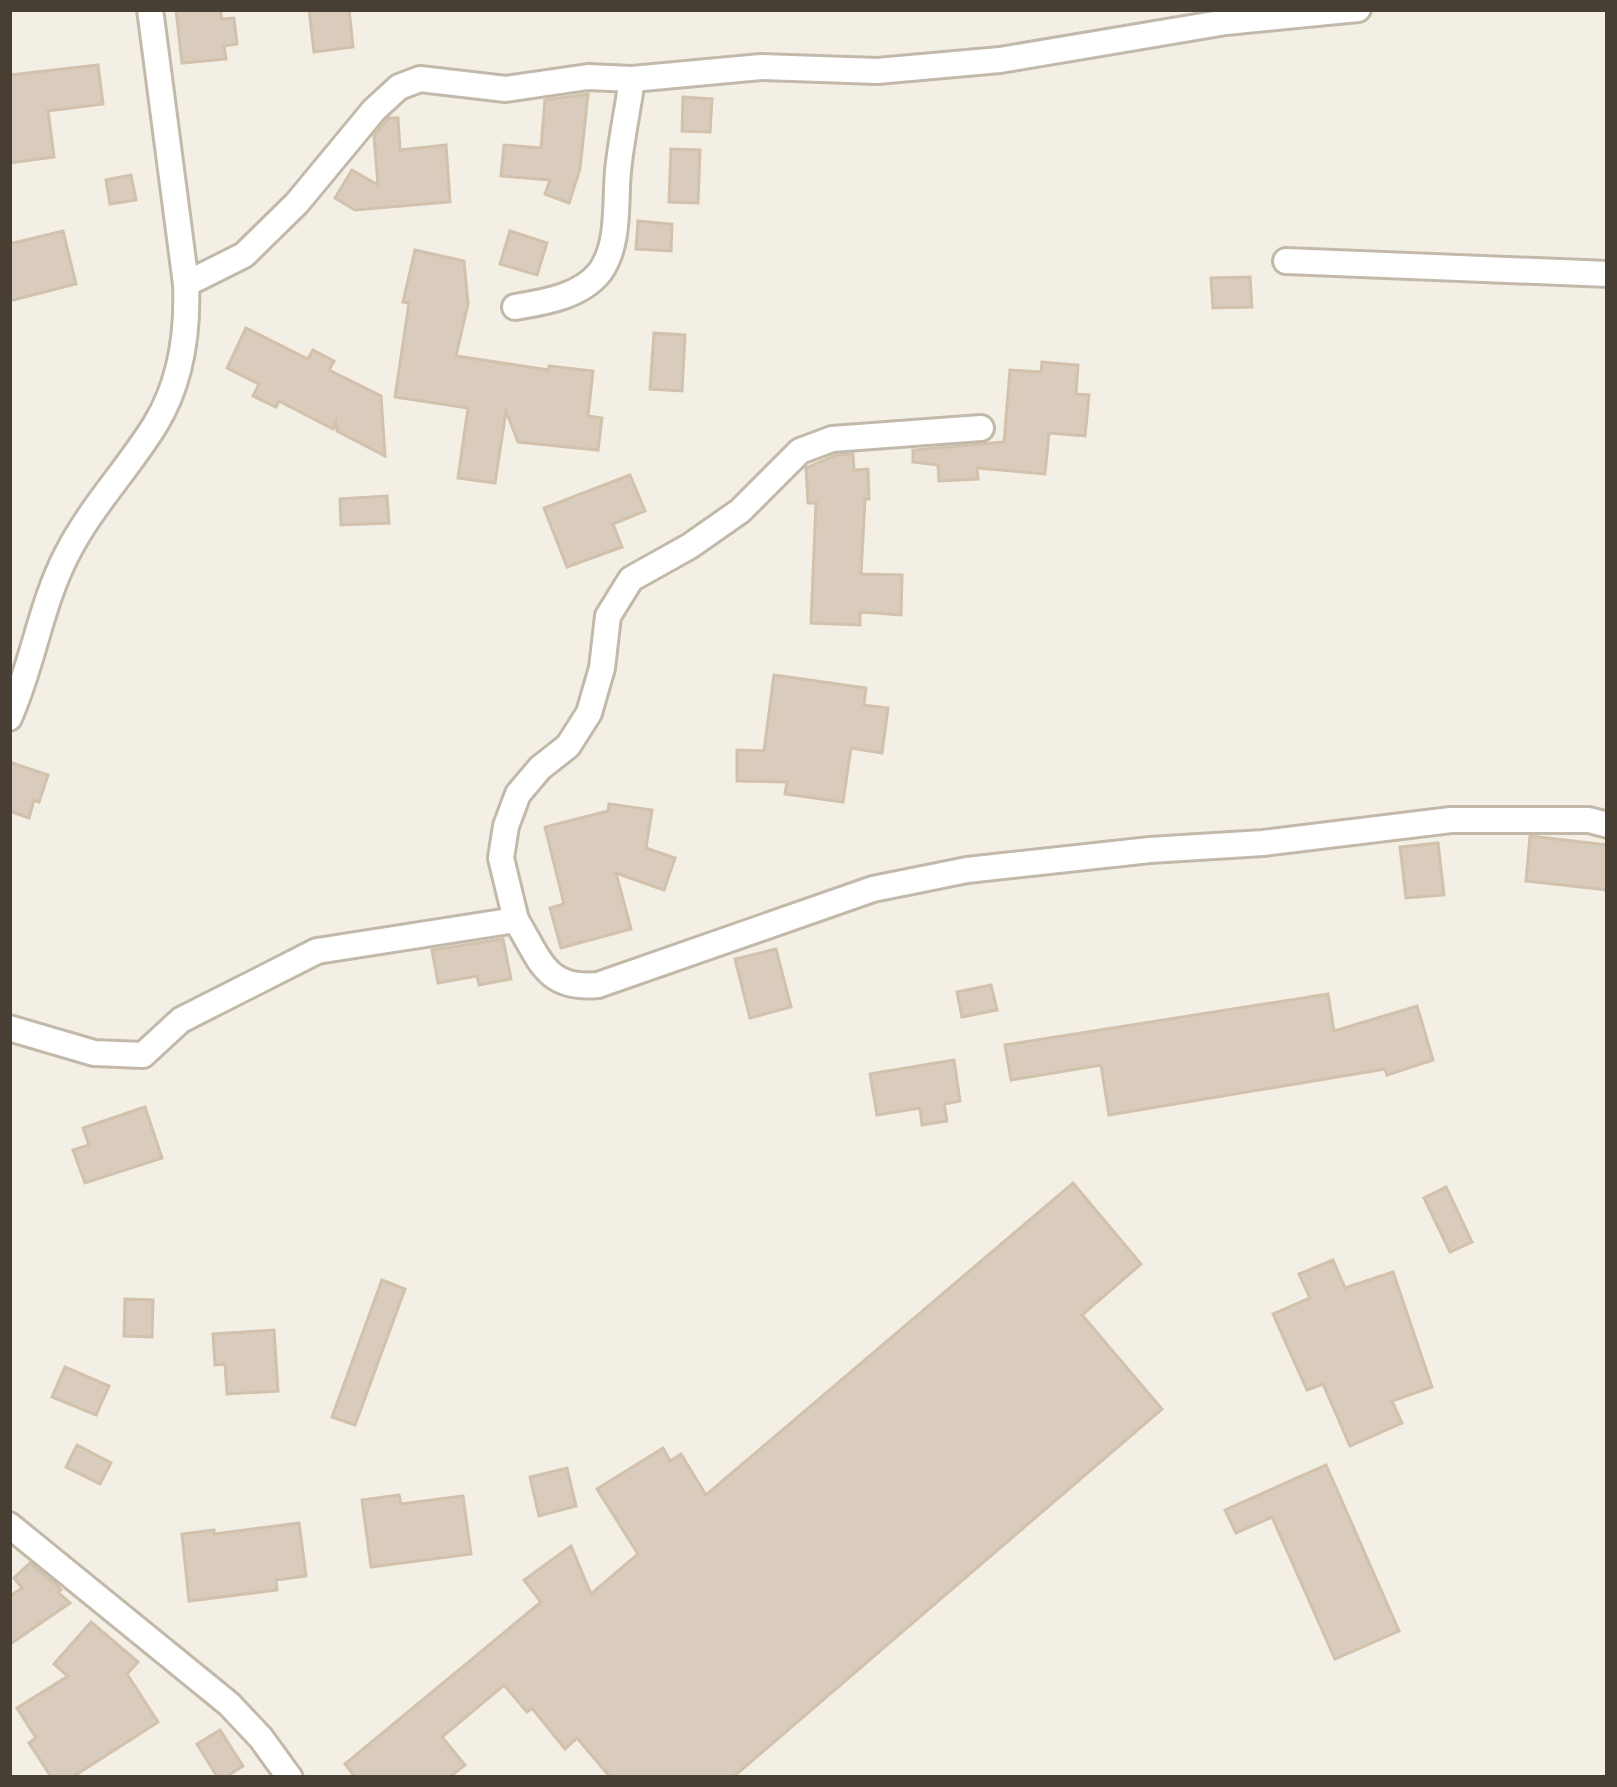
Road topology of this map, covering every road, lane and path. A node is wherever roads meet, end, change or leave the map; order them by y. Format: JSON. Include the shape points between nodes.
{"nodes":[{"id":1,"x":150,"y":9,"type":"edge"},
{"id":2,"x":1358,"y":9,"type":"edge"},
{"id":3,"x":632,"y":79,"type":"junction"},
{"id":4,"x":1286,"y":261,"type":"dead end"},
{"id":5,"x":1608,"y":274,"type":"edge"},
{"id":6,"x":186,"y":284,"type":"junction"},
{"id":7,"x":515,"y":307,"type":"dead end"},
{"id":8,"x":981,"y":428,"type":"dead end"},
{"id":9,"x":9,"y":718,"type":"edge"},
{"id":10,"x":1608,"y":825,"type":"edge"},
{"id":11,"x":517,"y":920,"type":"junction"},
{"id":12,"x":9,"y":1028,"type":"edge"},
{"id":13,"x":9,"y":1525,"type":"edge"},
{"id":14,"x":290,"y":1778,"type":"edge"}],
"edges":[{"from":1,"to":6,"type":"street"},
{"from":2,"to":3,"type":"street","via":[[979,62]]},
{"from":3,"to":6,"type":"street","via":[[506,88],[420,79],[399,87],[244,255]]},
{"from":3,"to":7,"type":"street","via":[[613,243],[599,272],[552,301]]},
{"from":4,"to":5,"type":"street"},
{"from":6,"to":9,"type":"street","via":[[188,324],[175,382],[66,556]]},
{"from":8,"to":11,"type":"street","via":[[832,439],[800,451],[740,511],[631,579],[608,616],[589,713],[518,794],[506,826],[501,858]]},
{"from":10,"to":11,"type":"street","via":[[1450,820],[967,870],[873,890],[573,988],[549,973]]},
{"from":11,"to":12,"type":"street","via":[[317,951],[181,1020],[143,1055],[94,1053]]},
{"from":13,"to":14,"type":"street","via":[[230,1704]]}]}
